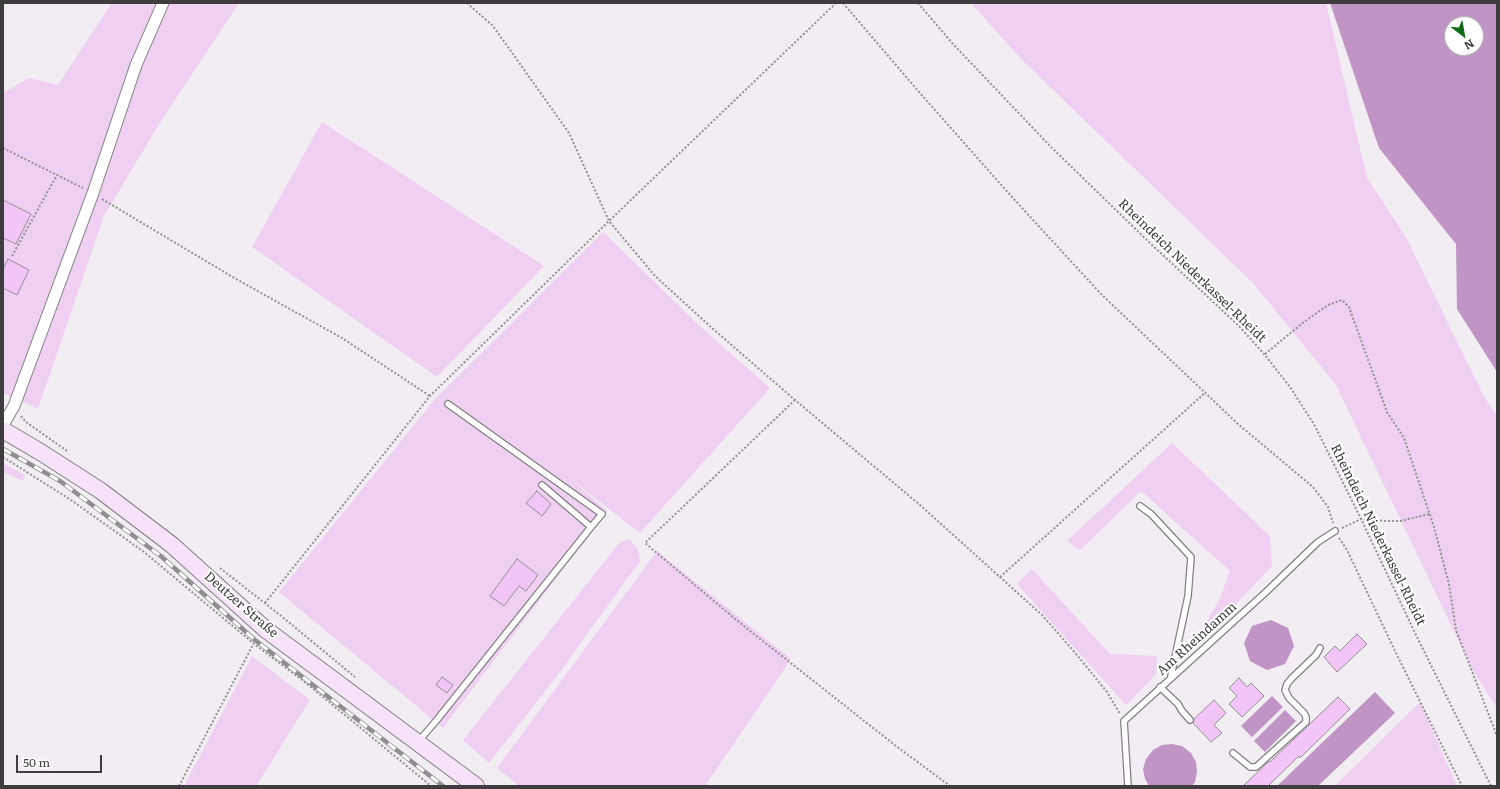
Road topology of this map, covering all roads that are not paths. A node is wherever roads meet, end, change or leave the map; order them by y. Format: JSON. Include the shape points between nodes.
{"nodes":[{"id":1,"x":163,"y":3,"type":"edge"},
{"id":2,"x":448,"y":404,"type":"dead end"},
{"id":3,"x":3,"y":425,"type":"edge"},
{"id":4,"x":3,"y":430,"type":"edge"},
{"id":5,"x":542,"y":485,"type":"dead end"},
{"id":6,"x":1140,"y":506,"type":"dead end"},
{"id":7,"x":591,"y":527,"type":"junction"},
{"id":8,"x":1335,"y":532,"type":"road end"},
{"id":9,"x":1320,"y":648,"type":"dead end"},
{"id":10,"x":1171,"y":677,"type":"junction"},
{"id":11,"x":1160,"y":687,"type":"junction"},
{"id":12,"x":1190,"y":720,"type":"dead end"},
{"id":13,"x":418,"y":742,"type":"junction"},
{"id":14,"x":1233,"y":753,"type":"dead end"},
{"id":15,"x":476,"y":786,"type":"edge"},
{"id":16,"x":1128,"y":786,"type":"edge"}],
"edges":[{"from":1,"to":3,"type":"street","via":[[136,65],[93,193],[14,406]]},
{"from":2,"to":7,"type":"lane","via":[[602,514]]},
{"from":4,"to":13,"type":"street","name":"Deutzer Straße","via":[[101,491],[172,545],[265,629]]},
{"from":5,"to":7,"type":"lane"},
{"from":6,"to":10,"type":"lane","via":[[1151,514],[1191,557],[1188,596]]},
{"from":7,"to":13,"type":"lane"},
{"from":8,"to":10,"type":"lane","name":"Am Rheindamm","via":[[1318,542]]},
{"from":9,"to":14,"type":"lane","via":[[1289,681],[1285,690],[1289,698],[1304,713],[1306,722],[1256,767],[1250,767]]},
{"from":10,"to":11,"type":"lane","name":"Am Rheindamm"},
{"from":11,"to":12,"type":"lane"},
{"from":11,"to":16,"type":"lane","name":"Am Rheindamm","via":[[1124,721]]},
{"from":13,"to":15,"type":"street","name":"Deutzer Straße"}]}
